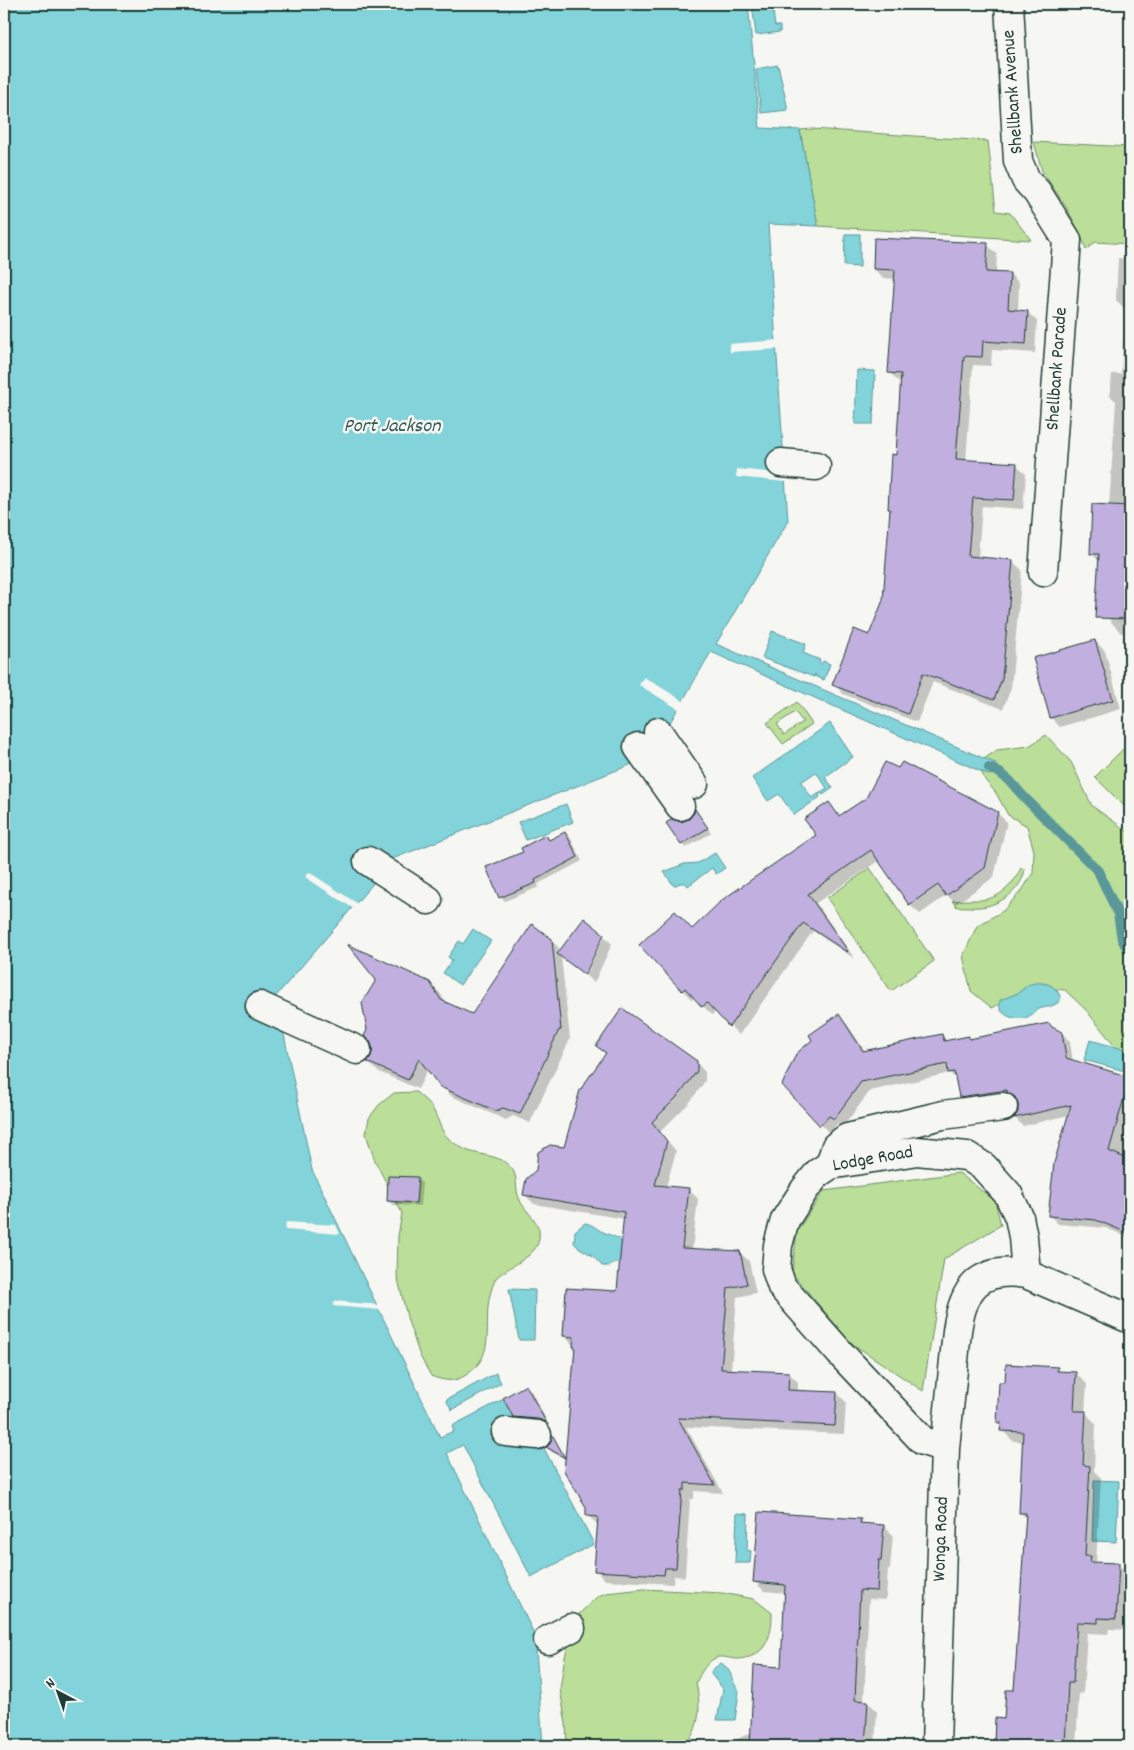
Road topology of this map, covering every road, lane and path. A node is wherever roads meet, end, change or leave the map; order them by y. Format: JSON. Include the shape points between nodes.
{"nodes":[{"id":1,"x":1009,"y":4,"type":"edge"},
{"id":2,"x":1026,"y":180,"type":"joint"},
{"id":3,"x":781,"y":463,"type":"dead end"},
{"id":4,"x":816,"y":466,"type":"dead end"},
{"id":5,"x":1043,"y":572,"type":"dead end"},
{"id":6,"x":648,"y":739,"type":"dead end"},
{"id":7,"x":687,"y":795,"type":"dead end"},
{"id":8,"x":368,"y":861,"type":"dead end"},
{"id":9,"x":428,"y":900,"type":"dead end"},
{"id":10,"x":260,"y":1006,"type":"dead end"},
{"id":11,"x":357,"y":1050,"type":"dead end"},
{"id":12,"x":1003,"y":1106,"type":"dead end"},
{"id":13,"x":830,"y":1165,"type":"junction"},
{"id":14,"x":1026,"y":1274,"type":"junction"},
{"id":15,"x":1130,"y":1320,"type":"edge"},
{"id":16,"x":506,"y":1432,"type":"dead end"},
{"id":17,"x":537,"y":1435,"type":"dead end"},
{"id":18,"x":944,"y":1448,"type":"junction"},
{"id":19,"x":936,"y":1746,"type":"edge"}],
"edges":[{"from":1,"to":2,"type":"street","name":"Shellbank Avenue","via":[[1016,149]]},
{"from":2,"to":5,"type":"street","name":"Shellbank Parade","via":[[1067,240]]},
{"from":3,"to":4,"type":"street"},
{"from":6,"to":7,"type":"street"},
{"from":8,"to":9,"type":"street"},
{"from":10,"to":11,"type":"street"},
{"from":12,"to":13,"type":"street","via":[[943,1115],[847,1138],[836,1146]]},
{"from":13,"to":14,"type":"street","name":"Lodge Road","via":[[917,1151],[967,1156],[984,1167],[1008,1194],[1019,1217]]},
{"from":13,"to":18,"type":"street","name":"Lodge Road","via":[[818,1173],[785,1220],[776,1269],[782,1288],[923,1441]]},
{"from":14,"to":15,"type":"street"},
{"from":14,"to":18,"type":"street","name":"Wonga Road","via":[[1009,1271],[984,1277],[964,1298],[959,1315]]},
{"from":16,"to":17,"type":"street"},
{"from":18,"to":19,"type":"street","name":"Wonga Road"}]}
